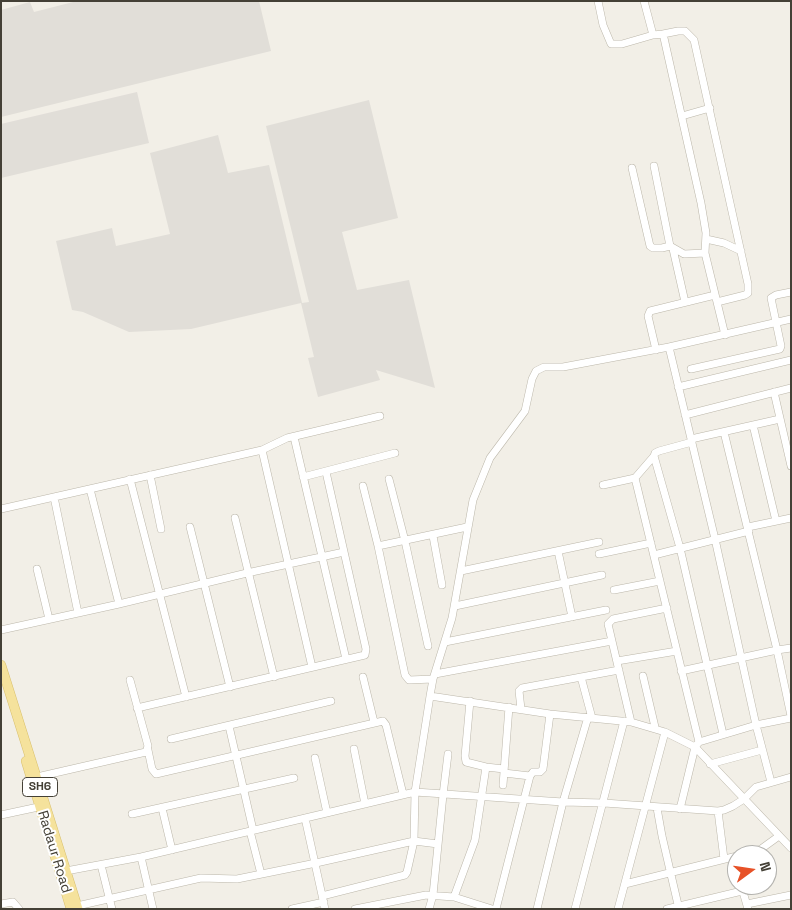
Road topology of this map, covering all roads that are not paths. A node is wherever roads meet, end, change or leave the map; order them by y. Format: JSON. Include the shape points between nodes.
{"nodes":[{"id":1,"x":598,"y":1,"type":"edge"},
{"id":2,"x":644,"y":1,"type":"edge"},
{"id":3,"x":663,"y":34,"type":"junction"},
{"id":4,"x":653,"y":35,"type":"junction"},
{"id":5,"x":710,"y":108,"type":"junction"},
{"id":6,"x":682,"y":116,"type":"junction"},
{"id":7,"x":654,"y":166,"type":"dead end"},
{"id":8,"x":632,"y":168,"type":"dead end"},
{"id":9,"x":706,"y":240,"type":"junction"},
{"id":10,"x":671,"y":247,"type":"junction"},
{"id":11,"x":740,"y":251,"type":"junction"},
{"id":12,"x":705,"y":253,"type":"junction"},
{"id":13,"x":791,"y":292,"type":"edge"},
{"id":14,"x":716,"y":298,"type":"junction"},
{"id":15,"x":685,"y":302,"type":"junction"},
{"id":16,"x":791,"y":319,"type":"edge"},
{"id":17,"x":777,"y":322,"type":"junction"},
{"id":18,"x":725,"y":335,"type":"junction"},
{"id":19,"x":669,"y":347,"type":"junction"},
{"id":20,"x":656,"y":350,"type":"junction"},
{"id":21,"x":791,"y":360,"type":"edge"},
{"id":22,"x":691,"y":369,"type":"dead end"},
{"id":23,"x":678,"y":387,"type":"junction"},
{"id":24,"x":791,"y":388,"type":"edge"},
{"id":25,"x":774,"y":392,"type":"junction"},
{"id":26,"x":685,"y":415,"type":"junction"},
{"id":27,"x":380,"y":416,"type":"dead end"},
{"id":28,"x":780,"y":419,"type":"junction"},
{"id":29,"x":753,"y":425,"type":"junction"},
{"id":30,"x":724,"y":432,"type":"junction"},
{"id":31,"x":294,"y":437,"type":"junction"},
{"id":32,"x":692,"y":441,"type":"junction"},
{"id":33,"x":262,"y":450,"type":"junction"},
{"id":34,"x":395,"y":454,"type":"dead end"},
{"id":35,"x":654,"y":456,"type":"junction"},
{"id":36,"x":791,"y":466,"type":"edge"},
{"id":37,"x":326,"y":472,"type":"junction"},
{"id":38,"x":150,"y":475,"type":"junction"},
{"id":39,"x":303,"y":477,"type":"junction"},
{"id":40,"x":635,"y":478,"type":"junction"},
{"id":41,"x":130,"y":479,"type":"junction"},
{"id":42,"x":389,"y":479,"type":"dead end"},
{"id":43,"x":603,"y":485,"type":"dead end"},
{"id":44,"x":363,"y":486,"type":"dead end"},
{"id":45,"x":90,"y":489,"type":"junction"},
{"id":46,"x":54,"y":497,"type":"junction"},
{"id":47,"x":1,"y":509,"type":"edge"},
{"id":48,"x":235,"y":518,"type":"dead end"},
{"id":49,"x":791,"y":518,"type":"edge"},
{"id":50,"x":776,"y":521,"type":"junction"},
{"id":51,"x":190,"y":526,"type":"dead end"},
{"id":52,"x":467,"y":527,"type":"junction"},
{"id":53,"x":162,"y":529,"type":"dead end"},
{"id":54,"x":748,"y":529,"type":"junction"},
{"id":55,"x":432,"y":536,"type":"junction"},
{"id":56,"x":715,"y":539,"type":"junction"},
{"id":57,"x":405,"y":541,"type":"junction"},
{"id":58,"x":599,"y":542,"type":"dead end"},
{"id":59,"x":651,"y":543,"type":"junction"},
{"id":60,"x":378,"y":546,"type":"junction"},
{"id":61,"x":680,"y":548,"type":"junction"},
{"id":62,"x":558,"y":551,"type":"junction"},
{"id":63,"x":344,"y":552,"type":"junction"},
{"id":64,"x":599,"y":554,"type":"dead end"},
{"id":65,"x":654,"y":555,"type":"junction"},
{"id":66,"x":321,"y":556,"type":"junction"},
{"id":67,"x":289,"y":564,"type":"junction"},
{"id":68,"x":37,"y":570,"type":"dead end"},
{"id":69,"x":461,"y":571,"type":"junction"},
{"id":70,"x":247,"y":573,"type":"junction"},
{"id":71,"x":602,"y":575,"type":"dead end"},
{"id":72,"x":660,"y":581,"type":"junction"},
{"id":73,"x":204,"y":583,"type":"junction"},
{"id":74,"x":565,"y":583,"type":"junction"},
{"id":75,"x":442,"y":585,"type":"dead end"},
{"id":76,"x":614,"y":590,"type":"dead end"},
{"id":77,"x":160,"y":593,"type":"junction"},
{"id":78,"x":119,"y":604,"type":"junction"},
{"id":79,"x":455,"y":606,"type":"junction"},
{"id":80,"x":667,"y":608,"type":"junction"},
{"id":81,"x":606,"y":610,"type":"dead end"},
{"id":82,"x":78,"y":613,"type":"junction"},
{"id":83,"x":572,"y":616,"type":"junction"},
{"id":84,"x":49,"y":619,"type":"junction"},
{"id":85,"x":1,"y":630,"type":"edge"},
{"id":86,"x":612,"y":641,"type":"junction"},
{"id":87,"x":445,"y":642,"type":"junction"},
{"id":88,"x":428,"y":646,"type":"dead end"},
{"id":89,"x":791,"y":648,"type":"edge"},
{"id":90,"x":677,"y":650,"type":"junction"},
{"id":91,"x":778,"y":650,"type":"junction"},
{"id":92,"x":742,"y":658,"type":"junction"},
{"id":93,"x":346,"y":659,"type":"junction"},
{"id":94,"x":617,"y":661,"type":"junction"},
{"id":95,"x":1,"y":665,"type":"edge"},
{"id":96,"x":706,"y":665,"type":"junction"},
{"id":97,"x":312,"y":667,"type":"junction"},
{"id":98,"x":619,"y":670,"type":"junction"},
{"id":99,"x":681,"y":671,"type":"junction"},
{"id":100,"x":434,"y":676,"type":"junction"},
{"id":101,"x":643,"y":676,"type":"dead end"},
{"id":102,"x":363,"y":677,"type":"dead end"},
{"id":103,"x":581,"y":677,"type":"junction"},
{"id":104,"x":274,"y":678,"type":"junction"},
{"id":105,"x":130,"y":680,"type":"dead end"},
{"id":106,"x":1,"y":681,"type":"edge"},
{"id":107,"x":230,"y":688,"type":"junction"},
{"id":108,"x":430,"y":696,"type":"junction"},
{"id":109,"x":186,"y":697,"type":"junction"},
{"id":110,"x":331,"y":701,"type":"dead end"},
{"id":111,"x":470,"y":701,"type":"junction"},
{"id":112,"x":509,"y":707,"type":"junction"},
{"id":113,"x":137,"y":708,"type":"junction"},
{"id":114,"x":521,"y":709,"type":"junction"},
{"id":115,"x":550,"y":714,"type":"junction"},
{"id":116,"x":791,"y":717,"type":"edge"},
{"id":117,"x":590,"y":718,"type":"junction"},
{"id":118,"x":374,"y":722,"type":"junction"},
{"id":119,"x":628,"y":722,"type":"junction"},
{"id":120,"x":756,"y":725,"type":"junction"},
{"id":121,"x":229,"y":726,"type":"junction"},
{"id":122,"x":655,"y":728,"type":"junction"},
{"id":123,"x":665,"y":732,"type":"junction"},
{"id":124,"x":723,"y":734,"type":"junction"},
{"id":125,"x":171,"y":739,"type":"dead end"},
{"id":126,"x":697,"y":744,"type":"junction"},
{"id":127,"x":354,"y":749,"type":"dead end"},
{"id":128,"x":148,"y":750,"type":"junction"},
{"id":129,"x":762,"y":750,"type":"junction"},
{"id":130,"x":448,"y":754,"type":"dead end"},
{"id":131,"x":237,"y":756,"type":"junction"},
{"id":132,"x":315,"y":758,"type":"dead end"},
{"id":133,"x":710,"y":764,"type":"junction"},
{"id":134,"x":486,"y":767,"type":"junction"},
{"id":135,"x":504,"y":771,"type":"junction"},
{"id":136,"x":530,"y":776,"type":"junction"},
{"id":137,"x":37,"y":777,"type":"junction"},
{"id":138,"x":791,"y":777,"type":"edge"},
{"id":139,"x":294,"y":778,"type":"dead end"},
{"id":140,"x":771,"y":782,"type":"junction"},
{"id":141,"x":502,"y":784,"type":"dead end"},
{"id":142,"x":244,"y":790,"type":"junction"},
{"id":143,"x":415,"y":792,"type":"junction"},
{"id":144,"x":403,"y":794,"type":"junction"},
{"id":145,"x":442,"y":795,"type":"junction"},
{"id":146,"x":482,"y":796,"type":"junction"},
{"id":147,"x":525,"y":799,"type":"junction"},
{"id":148,"x":744,"y":799,"type":"junction"},
{"id":149,"x":563,"y":802,"type":"junction"},
{"id":150,"x":604,"y":803,"type":"junction"},
{"id":151,"x":365,"y":804,"type":"junction"},
{"id":152,"x":43,"y":806,"type":"junction"},
{"id":153,"x":645,"y":807,"type":"junction"},
{"id":154,"x":162,"y":808,"type":"junction"},
{"id":155,"x":657,"y":808,"type":"junction"},
{"id":156,"x":680,"y":809,"type":"junction"},
{"id":157,"x":718,"y":811,"type":"junction"},
{"id":158,"x":327,"y":813,"type":"junction"},
{"id":159,"x":132,"y":814,"type":"dead end"},
{"id":160,"x":1,"y":815,"type":"edge"},
{"id":161,"x":305,"y":818,"type":"junction"},
{"id":162,"x":251,"y":831,"type":"junction"},
{"id":163,"x":779,"y":836,"type":"junction"},
{"id":164,"x":414,"y":841,"type":"junction"},
{"id":165,"x":438,"y":844,"type":"junction"},
{"id":166,"x":767,"y":845,"type":"edge"},
{"id":167,"x":790,"y":846,"type":"edge"},
{"id":168,"x":172,"y":850,"type":"junction"},
{"id":169,"x":141,"y":857,"type":"junction"},
{"id":170,"x":727,"y":858,"type":"edge"},
{"id":171,"x":724,"y":859,"type":"junction"},
{"id":172,"x":316,"y":863,"type":"junction"},
{"id":173,"x":101,"y":865,"type":"junction"},
{"id":174,"x":66,"y":871,"type":"junction"},
{"id":175,"x":670,"y":873,"type":"junction"},
{"id":176,"x":261,"y":874,"type":"junction"},
{"id":177,"x":625,"y":884,"type":"junction"},
{"id":178,"x":149,"y":890,"type":"junction"},
{"id":179,"x":727,"y":893,"type":"edge"},
{"id":180,"x":433,"y":895,"type":"junction"},
{"id":181,"x":791,"y":895,"type":"edge"},
{"id":182,"x":454,"y":897,"type":"junction"},
{"id":183,"x":109,"y":899,"type":"junction"},
{"id":184,"x":324,"y":902,"type":"edge"},
{"id":185,"x":1,"y":904,"type":"edge"},
{"id":186,"x":748,"y":906,"type":"edge"},
{"id":187,"x":482,"y":907,"type":"edge"},
{"id":188,"x":679,"y":907,"type":"edge"},
{"id":189,"x":76,"y":908,"type":"edge"},
{"id":190,"x":19,"y":909,"type":"edge"},
{"id":191,"x":112,"y":909,"type":"edge"},
{"id":192,"x":154,"y":909,"type":"edge"},
{"id":193,"x":292,"y":909,"type":"edge"},
{"id":194,"x":354,"y":909,"type":"edge"},
{"id":195,"x":429,"y":909,"type":"edge"},
{"id":196,"x":492,"y":909,"type":"edge"},
{"id":197,"x":496,"y":909,"type":"edge"},
{"id":198,"x":538,"y":909,"type":"edge"},
{"id":199,"x":575,"y":909,"type":"edge"},
{"id":200,"x":618,"y":909,"type":"edge"},
{"id":201,"x":667,"y":909,"type":"edge"}],
"edges":[{"from":1,"to":4,"type":"street","via":[[611,44]]},
{"from":2,"to":4,"type":"street"},
{"from":3,"to":4,"type":"street"},
{"from":3,"to":5,"type":"street","via":[[685,31],[694,40]]},
{"from":3,"to":6,"type":"street"},
{"from":5,"to":6,"type":"street"},
{"from":5,"to":11,"type":"street"},
{"from":6,"to":9,"type":"street"},
{"from":7,"to":10,"type":"street"},
{"from":8,"to":10,"type":"street","via":[[650,246]]},
{"from":9,"to":11,"type":"street","via":[[724,243]]},
{"from":9,"to":12,"type":"street"},
{"from":10,"to":12,"type":"street","via":[[684,254]]},
{"from":10,"to":15,"type":"street"},
{"from":11,"to":14,"type":"street","via":[[748,293],[740,297]]},
{"from":12,"to":14,"type":"street"},
{"from":13,"to":17,"type":"street","via":[[771,298]]},
{"from":14,"to":15,"type":"street"},
{"from":14,"to":18,"type":"street"},
{"from":15,"to":20,"type":"street","via":[[648,313]]},
{"from":16,"to":17,"type":"street"},
{"from":17,"to":18,"type":"street"},
{"from":17,"to":22,"type":"street","via":[[780,349]]},
{"from":18,"to":19,"type":"street"},
{"from":19,"to":20,"type":"street"},
{"from":19,"to":23,"type":"street"},
{"from":20,"to":52,"type":"street","via":[[536,370],[525,411],[494,451],[484,470]]},
{"from":21,"to":23,"type":"street"},
{"from":23,"to":26,"type":"street"},
{"from":24,"to":25,"type":"street"},
{"from":25,"to":26,"type":"street"},
{"from":25,"to":28,"type":"street"},
{"from":26,"to":32,"type":"street"},
{"from":27,"to":31,"type":"street"},
{"from":28,"to":29,"type":"street"},
{"from":28,"to":36,"type":"street"},
{"from":29,"to":30,"type":"street"},
{"from":29,"to":50,"type":"street"},
{"from":30,"to":32,"type":"street"},
{"from":30,"to":54,"type":"street"},
{"from":31,"to":33,"type":"street"},
{"from":31,"to":39,"type":"street"},
{"from":32,"to":35,"type":"street","via":[[659,451]]},
{"from":32,"to":56,"type":"street"},
{"from":33,"to":38,"type":"street"},
{"from":33,"to":67,"type":"street"},
{"from":34,"to":37,"type":"street"},
{"from":35,"to":40,"type":"street"},
{"from":35,"to":61,"type":"street"},
{"from":37,"to":39,"type":"street"},
{"from":37,"to":63,"type":"street"},
{"from":38,"to":41,"type":"street"},
{"from":38,"to":53,"type":"street"},
{"from":39,"to":66,"type":"street"},
{"from":40,"to":43,"type":"street"},
{"from":40,"to":59,"type":"street"},
{"from":41,"to":45,"type":"street"},
{"from":41,"to":77,"type":"street"},
{"from":42,"to":57,"type":"street"},
{"from":44,"to":60,"type":"street"},
{"from":45,"to":46,"type":"street"},
{"from":45,"to":78,"type":"street"},
{"from":46,"to":47,"type":"street"},
{"from":46,"to":82,"type":"street"},
{"from":48,"to":70,"type":"street"},
{"from":49,"to":50,"type":"street"},
{"from":50,"to":54,"type":"street"},
{"from":51,"to":73,"type":"street"},
{"from":52,"to":55,"type":"street"},
{"from":52,"to":69,"type":"street"},
{"from":54,"to":56,"type":"street"},
{"from":54,"to":91,"type":"street"},
{"from":55,"to":57,"type":"street"},
{"from":55,"to":75,"type":"street"},
{"from":56,"to":61,"type":"street"},
{"from":56,"to":92,"type":"street"},
{"from":57,"to":60,"type":"street"},
{"from":57,"to":88,"type":"street"},
{"from":58,"to":62,"type":"street"},
{"from":59,"to":64,"type":"street"},
{"from":59,"to":65,"type":"street"},
{"from":60,"to":100,"type":"street","via":[[404,675],[409,680]]},
{"from":61,"to":65,"type":"street"},
{"from":61,"to":96,"type":"street"},
{"from":62,"to":69,"type":"street"},
{"from":62,"to":74,"type":"street"},
{"from":63,"to":66,"type":"street"},
{"from":63,"to":93,"type":"street","via":[[366,652]]},
{"from":65,"to":72,"type":"street"},
{"from":66,"to":67,"type":"street"},
{"from":66,"to":93,"type":"street"},
{"from":67,"to":70,"type":"street"},
{"from":67,"to":97,"type":"street"},
{"from":68,"to":84,"type":"street"},
{"from":69,"to":79,"type":"street"},
{"from":70,"to":73,"type":"street"},
{"from":70,"to":104,"type":"street"},
{"from":71,"to":74,"type":"street"},
{"from":72,"to":76,"type":"street"},
{"from":72,"to":80,"type":"street"},
{"from":73,"to":77,"type":"street"},
{"from":73,"to":107,"type":"street"},
{"from":74,"to":79,"type":"street"},
{"from":74,"to":83,"type":"street"},
{"from":77,"to":78,"type":"street"},
{"from":77,"to":109,"type":"street"},
{"from":78,"to":82,"type":"street"},
{"from":79,"to":87,"type":"street"},
{"from":80,"to":86,"type":"street","via":[[610,620]]},
{"from":80,"to":90,"type":"street"},
{"from":81,"to":83,"type":"street"},
{"from":82,"to":84,"type":"street"},
{"from":83,"to":87,"type":"street"},
{"from":84,"to":85,"type":"street"},
{"from":86,"to":94,"type":"street"},
{"from":86,"to":100,"type":"street"},
{"from":87,"to":100,"type":"street"},
{"from":89,"to":91,"type":"street"},
{"from":90,"to":94,"type":"street"},
{"from":90,"to":99,"type":"street"},
{"from":91,"to":92,"type":"street"},
{"from":91,"to":116,"type":"street"},
{"from":92,"to":96,"type":"street"},
{"from":92,"to":120,"type":"street"},
{"from":93,"to":97,"type":"street"},
{"from":94,"to":98,"type":"street"},
{"from":95,"to":137,"type":"main road","name":"Radaur Road","number":"SH6"},
{"from":96,"to":99,"type":"street"},
{"from":96,"to":124,"type":"street"},
{"from":97,"to":104,"type":"street"},
{"from":98,"to":103,"type":"street"},
{"from":98,"to":119,"type":"street"},
{"from":99,"to":126,"type":"street"},
{"from":100,"to":108,"type":"street"},
{"from":101,"to":122,"type":"street"},
{"from":102,"to":118,"type":"street"},
{"from":103,"to":114,"type":"street","via":[[522,688],[519,692]]},
{"from":103,"to":117,"type":"street"},
{"from":104,"to":107,"type":"street"},
{"from":105,"to":113,"type":"street"},
{"from":106,"to":152,"type":"main road","name":"Radaur Road","number":"SH6"},
{"from":107,"to":109,"type":"street"},
{"from":108,"to":111,"type":"street"},
{"from":108,"to":143,"type":"street"},
{"from":109,"to":113,"type":"street"},
{"from":110,"to":121,"type":"street"},
{"from":111,"to":112,"type":"street"},
{"from":111,"to":134,"type":"street","via":[[465,760],[469,764]]},
{"from":112,"to":114,"type":"street"},
{"from":112,"to":135,"type":"street"},
{"from":113,"to":128,"type":"street"},
{"from":114,"to":115,"type":"street"},
{"from":115,"to":117,"type":"street"},
{"from":115,"to":136,"type":"street","via":[[543,770]]},
{"from":116,"to":120,"type":"street"},
{"from":117,"to":119,"type":"street"},
{"from":117,"to":149,"type":"street"},
{"from":118,"to":131,"type":"street"},
{"from":118,"to":144,"type":"street","via":[[383,721],[386,725]]},
{"from":119,"to":122,"type":"street"},
{"from":119,"to":150,"type":"street"},
{"from":120,"to":124,"type":"street"},
{"from":120,"to":129,"type":"street"},
{"from":121,"to":125,"type":"street"},
{"from":121,"to":131,"type":"street"},
{"from":122,"to":123,"type":"street"},
{"from":123,"to":126,"type":"street"},
{"from":123,"to":153,"type":"street"},
{"from":124,"to":126,"type":"street"},
{"from":126,"to":133,"type":"street"},
{"from":126,"to":156,"type":"street"},
{"from":127,"to":151,"type":"street"},
{"from":128,"to":131,"type":"street","via":[[156,774]]},
{"from":128,"to":137,"type":"street"},
{"from":129,"to":133,"type":"street"},
{"from":129,"to":140,"type":"street"},
{"from":130,"to":145,"type":"street"},
{"from":131,"to":142,"type":"street"},
{"from":132,"to":158,"type":"street"},
{"from":133,"to":148,"type":"street"},
{"from":134,"to":135,"type":"street"},
{"from":134,"to":146,"type":"street"},
{"from":135,"to":136,"type":"street"},
{"from":135,"to":141,"type":"street"},
{"from":136,"to":147,"type":"street"},
{"from":137,"to":152,"type":"main road","name":"Radaur Road","number":"SH6"},
{"from":138,"to":140,"type":"street"},
{"from":139,"to":142,"type":"street"},
{"from":140,"to":148,"type":"street","via":[[756,787]]},
{"from":142,"to":154,"type":"street"},
{"from":142,"to":162,"type":"street"},
{"from":143,"to":144,"type":"street"},
{"from":143,"to":145,"type":"street"},
{"from":143,"to":164,"type":"street"},
{"from":144,"to":151,"type":"street"},
{"from":145,"to":146,"type":"street"},
{"from":145,"to":165,"type":"street"},
{"from":146,"to":147,"type":"street"},
{"from":146,"to":182,"type":"street","via":[[476,840]]},
{"from":147,"to":149,"type":"street"},
{"from":147,"to":197,"type":"street"},
{"from":148,"to":157,"type":"street"},
{"from":148,"to":163,"type":"street"},
{"from":149,"to":150,"type":"street"},
{"from":149,"to":198,"type":"street"},
{"from":150,"to":153,"type":"street"},
{"from":150,"to":199,"type":"street"},
{"from":151,"to":158,"type":"street"},
{"from":152,"to":160,"type":"street"},
{"from":152,"to":174,"type":"main road","name":"Radaur Road","number":"SH6"},
{"from":152,"to":189,"type":"main road","name":"Radaur Road","number":"SH6"},
{"from":153,"to":155,"type":"street"},
{"from":153,"to":177,"type":"street"},
{"from":154,"to":159,"type":"street"},
{"from":154,"to":168,"type":"street"},
{"from":155,"to":156,"type":"street"},
{"from":155,"to":175,"type":"street"},
{"from":156,"to":157,"type":"street"},
{"from":157,"to":171,"type":"street"},
{"from":158,"to":161,"type":"street"},
{"from":161,"to":162,"type":"street"},
{"from":161,"to":172,"type":"street"},
{"from":162,"to":168,"type":"street"},
{"from":162,"to":176,"type":"street"},
{"from":163,"to":166,"type":"street"},
{"from":163,"to":167,"type":"street"},
{"from":164,"to":165,"type":"street"},
{"from":164,"to":172,"type":"street"},
{"from":164,"to":184,"type":"street","via":[[404,875]]},
{"from":165,"to":180,"type":"street"},
{"from":168,"to":169,"type":"street"},
{"from":169,"to":173,"type":"street"},
{"from":169,"to":178,"type":"street"},
{"from":170,"to":171,"type":"street"},
{"from":171,"to":175,"type":"street"},
{"from":172,"to":176,"type":"street"},
{"from":172,"to":184,"type":"street"},
{"from":173,"to":174,"type":"street"},
{"from":173,"to":183,"type":"street"},
{"from":174,"to":189,"type":"main road","name":"Radaur Road","number":"SH6"},
{"from":175,"to":177,"type":"street"},
{"from":175,"to":188,"type":"street"},
{"from":176,"to":178,"type":"street","via":[[230,880],[206,878]]},
{"from":177,"to":200,"type":"street"},
{"from":178,"to":183,"type":"street"},
{"from":178,"to":192,"type":"street"},
{"from":179,"to":188,"type":"street"},
{"from":180,"to":182,"type":"street"},
{"from":180,"to":194,"type":"street"},
{"from":180,"to":195,"type":"street"},
{"from":181,"to":186,"type":"street"},
{"from":182,"to":187,"type":"street"},
{"from":183,"to":189,"type":"street"},
{"from":183,"to":191,"type":"street"},
{"from":184,"to":193,"type":"street"},
{"from":185,"to":190,"type":"street","via":[[13,902]]},
{"from":187,"to":196,"type":"street"},
{"from":188,"to":201,"type":"street"}]}
